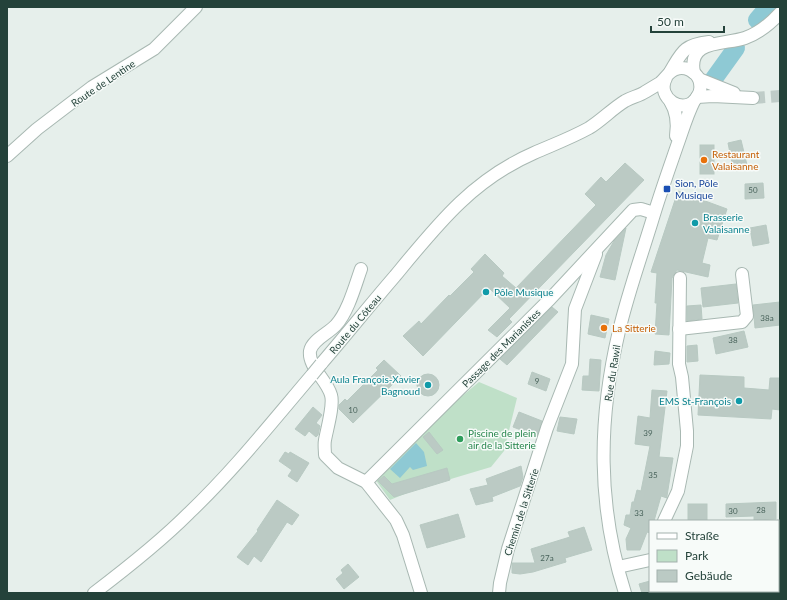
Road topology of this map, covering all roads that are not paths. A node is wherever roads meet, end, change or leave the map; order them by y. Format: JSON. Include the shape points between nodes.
{"nodes":[{"id":1,"x":196,"y":7,"type":"edge"},
{"id":2,"x":780,"y":13,"type":"edge"},
{"id":3,"x":736,"y":40,"type":"junction"},
{"id":4,"x":668,"y":75,"type":"junction"},
{"id":5,"x":696,"y":76,"type":"junction"},
{"id":6,"x":644,"y":93,"type":"junction"},
{"id":7,"x":696,"y":99,"type":"junction"},
{"id":8,"x":668,"y":100,"type":"junction"},
{"id":9,"x":7,"y":156,"type":"edge"},
{"id":10,"x":672,"y":159,"type":"junction"},
{"id":11,"x":654,"y":214,"type":"junction"},
{"id":12,"x":598,"y":248,"type":"junction"},
{"id":13,"x":361,"y":269,"type":"dead end"},
{"id":14,"x":742,"y":274,"type":"dead end"},
{"id":15,"x":680,"y":278,"type":"dead end"},
{"id":16,"x":679,"y":329,"type":"junction"},
{"id":17,"x":366,"y":482,"type":"junction"},
{"id":18,"x":664,"y":520,"type":"edge"},
{"id":19,"x":649,"y":560,"type":"edge"},
{"id":20,"x":618,"y":567,"type":"junction"},
{"id":21,"x":94,"y":593,"type":"edge"},
{"id":22,"x":421,"y":593,"type":"edge"},
{"id":23,"x":499,"y":593,"type":"edge"},
{"id":24,"x":625,"y":593,"type":"edge"}],
"edges":[{"from":1,"to":9,"type":"street","name":"Route de Lentine","via":[[154,49],[92,87],[37,129]]},
{"from":2,"to":3,"type":"street","via":[[763,29]]},
{"from":3,"to":4,"type":"street","via":[[702,43],[689,47],[679,56]]},
{"from":3,"to":5,"type":"street","via":[[709,45],[700,50],[693,60]]},
{"from":4,"to":5,"type":"street","via":[[682,68]]},
{"from":4,"to":6,"type":"street","name":"Route du Côteau"},
{"from":4,"to":8,"type":"street","via":[[663,88]]},
{"from":5,"to":7,"type":"street","via":[[700,88]]},
{"from":5,"to":7,"type":"street","via":[[748,98],[713,96]]},
{"from":6,"to":8,"type":"street"},
{"from":6,"to":21,"type":"street","name":"Route du Côteau","bridge":true,"via":[[626,101],[588,128],[507,166],[474,189],[442,220],[206,497],[157,542]]},
{"from":7,"to":8,"type":"street","via":[[682,105]]},
{"from":7,"to":10,"type":"street","name":"Rue du Rawil"},
{"from":8,"to":10,"type":"street","name":"Rue du Rawil","via":[[676,112],[677,124]]},
{"from":10,"to":11,"type":"street","name":"Rue du Rawil"},
{"from":11,"to":12,"type":"street","name":"Passage des Marianistes","via":[[641,209],[633,210]]},
{"from":11,"to":20,"type":"street","name":"Rue du Rawil","via":[[619,332],[605,415],[604,492]]},
{"from":12,"to":17,"type":"street","name":"Passage des Marianistes"},
{"from":12,"to":23,"type":"street","name":"Chemin de la Sitterie","via":[[575,309],[572,364],[547,428],[508,549]]},
{"from":13,"to":17,"type":"street","via":[[342,317],[310,350],[314,366],[331,396],[324,442],[325,455],[338,468]]},
{"from":14,"to":16,"type":"street","via":[[747,316],[742,322]]},
{"from":15,"to":16,"type":"street"},
{"from":16,"to":18,"type":"street","via":[[678,364],[682,377],[687,446],[678,491]]},
{"from":17,"to":22,"type":"street","via":[[396,520]]},
{"from":19,"to":20,"type":"street"},
{"from":20,"to":24,"type":"street","name":"Rue du Rawil"}]}
